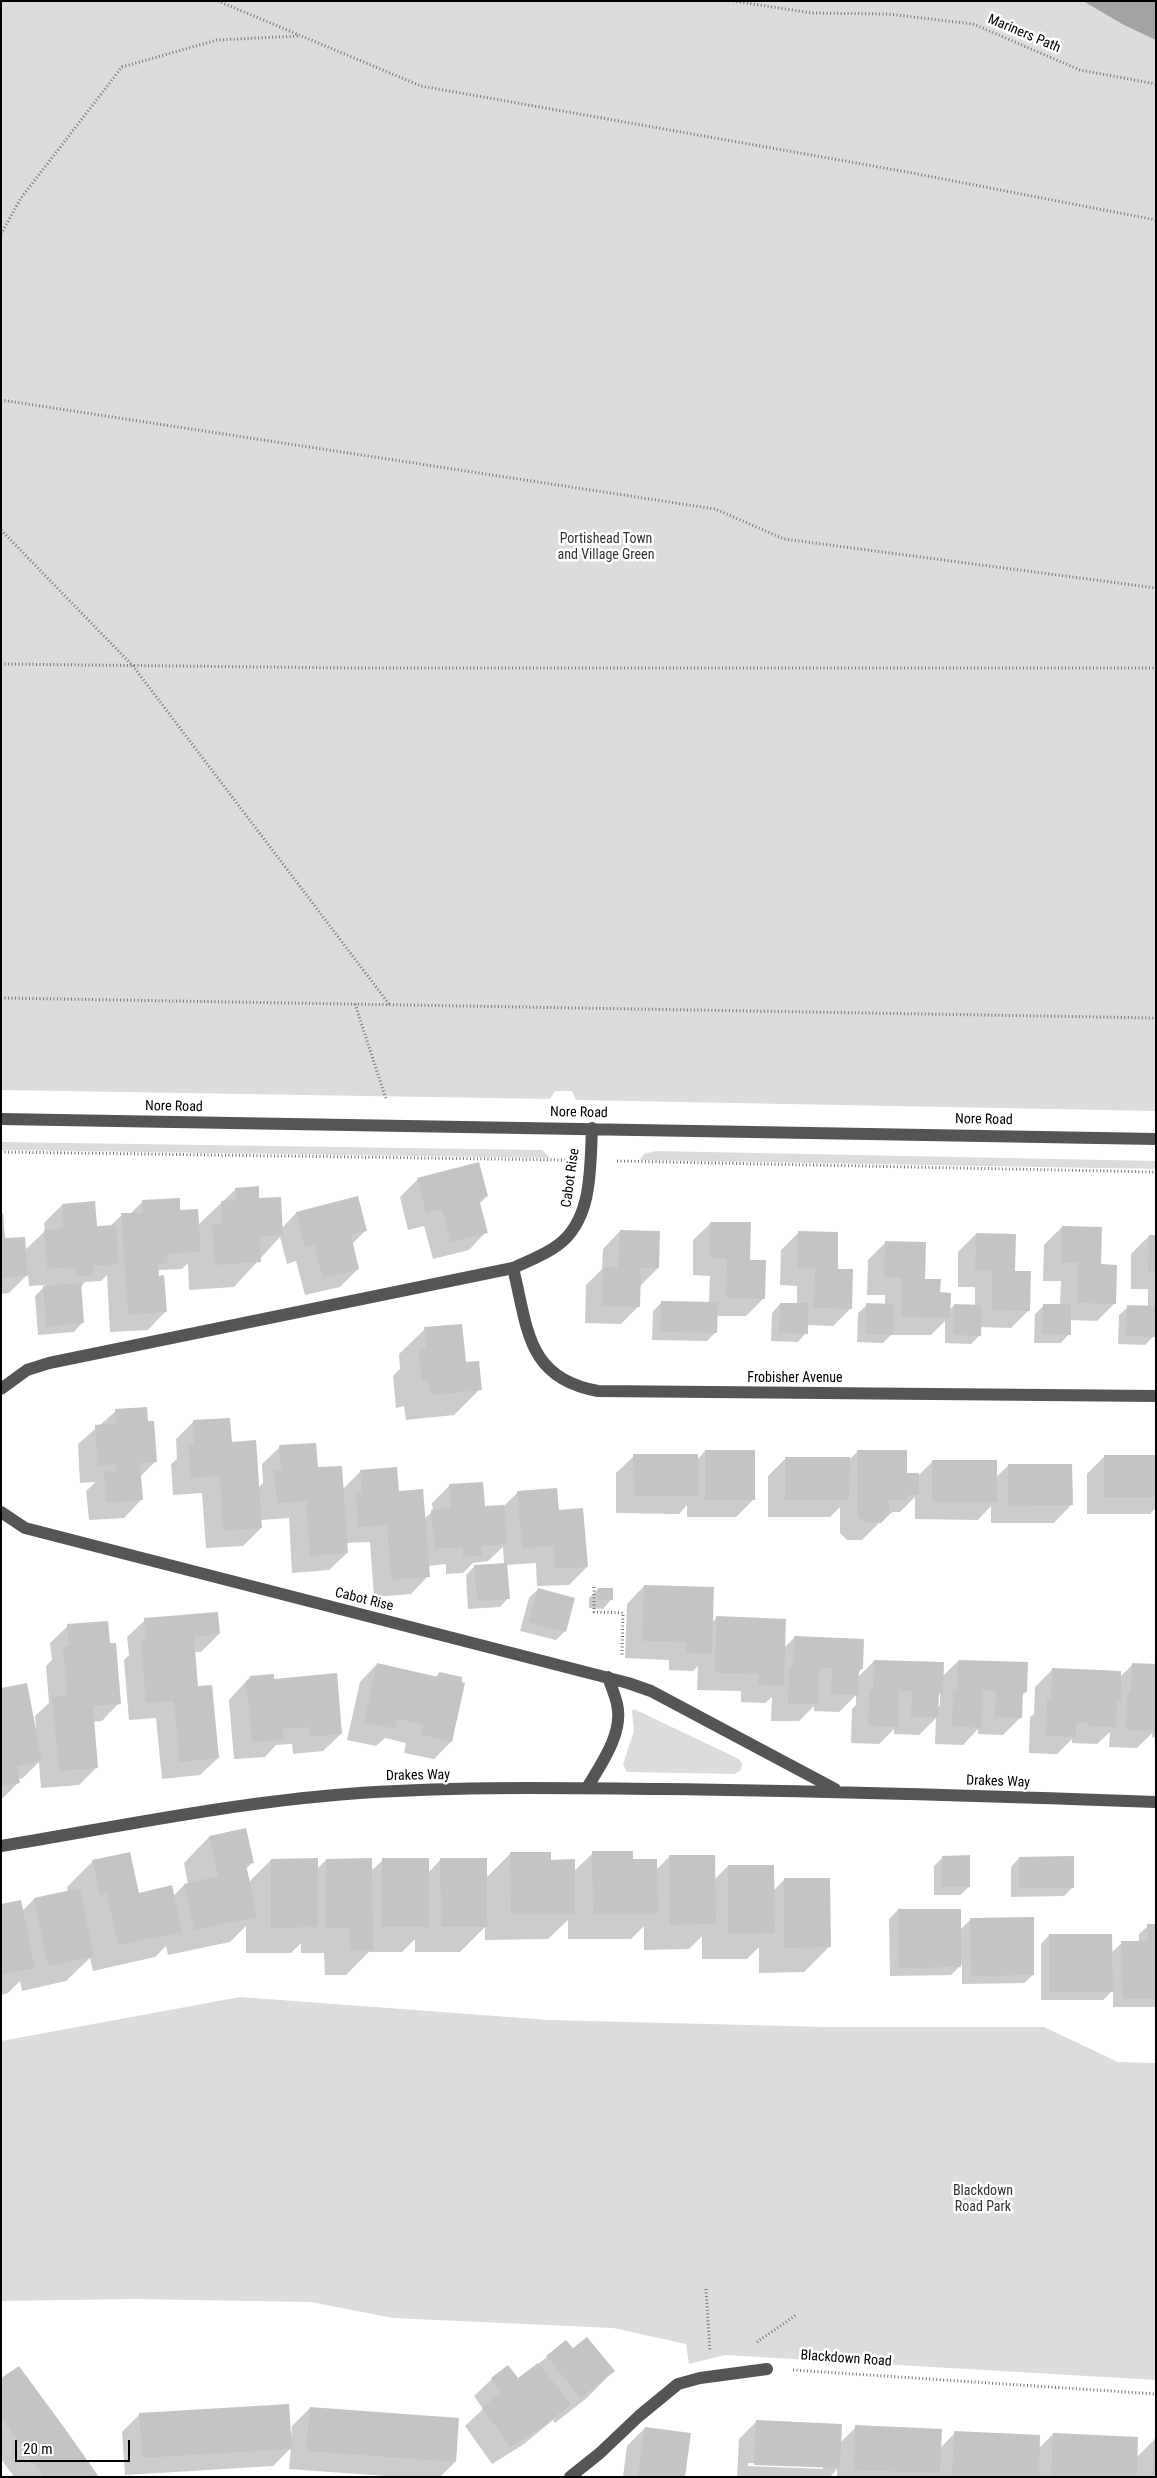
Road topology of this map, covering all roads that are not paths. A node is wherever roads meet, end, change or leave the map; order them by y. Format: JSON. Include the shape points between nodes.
{"nodes":[{"id":1,"x":1,"y":1119,"type":"edge"},
{"id":2,"x":592,"y":1128,"type":"junction"},
{"id":3,"x":1156,"y":1139,"type":"edge"},
{"id":4,"x":513,"y":1268,"type":"junction"},
{"id":5,"x":1,"y":1389,"type":"edge"},
{"id":6,"x":1156,"y":1396,"type":"edge"},
{"id":7,"x":1,"y":1512,"type":"edge"},
{"id":8,"x":608,"y":1678,"type":"junction"},
{"id":9,"x":588,"y":1788,"type":"junction"},
{"id":10,"x":839,"y":1791,"type":"junction"},
{"id":11,"x":1156,"y":1802,"type":"edge"},
{"id":12,"x":1,"y":1846,"type":"edge"},
{"id":13,"x":767,"y":2369,"type":"road end"},
{"id":14,"x":570,"y":2477,"type":"edge"}],
"edges":[{"from":1,"to":2,"type":"street","name":"Nore Road"},
{"from":2,"to":3,"type":"street","name":"Nore Road"},
{"from":2,"to":4,"type":"street","name":"Cabot Rise","via":[[588,1189],[578,1223],[557,1246]]},
{"from":4,"to":5,"type":"street","name":"Cabot Rise","via":[[49,1363],[27,1370]]},
{"from":4,"to":6,"type":"street","name":"Frobisher Avenue","via":[[539,1359],[560,1379],[586,1389]]},
{"from":7,"to":8,"type":"street","name":"Cabot Rise","via":[[25,1528]]},
{"from":8,"to":9,"type":"street","via":[[617,1705],[618,1722]]},
{"from":8,"to":10,"type":"street","name":"Drakes Way","via":[[656,1694]]},
{"from":9,"to":10,"type":"street","name":"Drakes Way"},
{"from":9,"to":12,"type":"street","name":"Drakes Way","via":[[400,1790],[290,1799]]},
{"from":10,"to":11,"type":"street","name":"Drakes Way"},
{"from":13,"to":14,"type":"street","via":[[678,2384]]}]}
